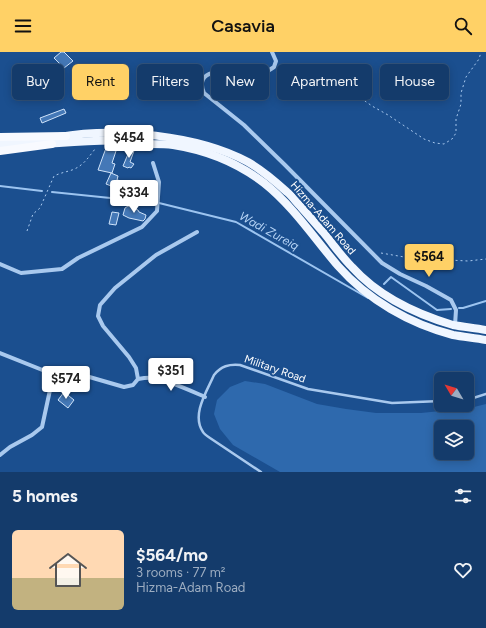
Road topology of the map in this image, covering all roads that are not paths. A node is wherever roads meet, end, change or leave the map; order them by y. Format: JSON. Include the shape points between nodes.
{"nodes":[{"id":1,"x":272,"y":52,"type":"edge"},
{"id":2,"x":66,"y":136,"type":"junction"},
{"id":3,"x":0,"y":137,"type":"edge"},
{"id":4,"x":0,"y":143,"type":"edge"},
{"id":5,"x":52,"y":144,"type":"junction"},
{"id":6,"x":0,"y":148,"type":"edge"},
{"id":7,"x":0,"y":151,"type":"edge"},
{"id":8,"x":153,"y":163,"type":"dead end"},
{"id":9,"x":197,"y":232,"type":"dead end"},
{"id":10,"x":0,"y":264,"type":"edge"},
{"id":11,"x":455,"y":325,"type":"junction"},
{"id":12,"x":486,"y":330,"type":"edge"},
{"id":13,"x":486,"y":340,"type":"edge"},
{"id":14,"x":0,"y":353,"type":"edge"},
{"id":15,"x":60,"y":377,"type":"junction"},
{"id":16,"x":138,"y":379,"type":"junction"},
{"id":17,"x":486,"y":394,"type":"edge"},
{"id":18,"x":205,"y":397,"type":"junction"},
{"id":19,"x":474,"y":398,"type":"edge"},
{"id":20,"x":434,"y":401,"type":"edge"},
{"id":21,"x":0,"y":455,"type":"edge"},
{"id":22,"x":261,"y":472,"type":"edge"}],
"edges":[{"from":1,"to":11,"type":"street","via":[[276,61],[274,67],[266,72],[218,71],[208,74],[201,86],[204,93],[244,125],[286,165],[382,263],[451,300],[456,310]]},
{"from":2,"to":3,"type":"highway"},
{"from":2,"to":4,"type":"main road","name":"Hizma-Adam Road"},
{"from":2,"to":11,"type":"main road","name":"Hizma-Adam Road","via":[[105,132],[176,139],[210,147],[249,163],[288,192],[362,279],[411,309]]},
{"from":5,"to":6,"type":"main road","name":"Hizma-Adam Road"},
{"from":5,"to":7,"type":"highway"},
{"from":5,"to":13,"type":"main road","name":"Hizma-Adam Road","via":[[128,140],[172,145],[223,159],[264,183],[283,200],[339,267],[362,289],[390,308],[421,324],[454,335]]},
{"from":8,"to":10,"type":"street","via":[[159,182],[157,211],[142,227],[78,258],[62,269],[21,273]]},
{"from":9,"to":16,"type":"street","via":[[156,254],[115,288],[100,305],[98,316],[103,326],[129,357],[136,368]]},
{"from":11,"to":12,"type":"main road","name":"Hizma-Adam Road"},
{"from":14,"to":15,"type":"street"},
{"from":15,"to":16,"type":"street","via":[[79,374],[124,387],[133,385]]},
{"from":15,"to":21,"type":"street","via":[[50,390],[42,427]]},
{"from":16,"to":18,"type":"street","via":[[154,378]]},
{"from":17,"to":19,"type":"lane"},
{"from":18,"to":20,"type":"lane","name":"Military Road","via":[[218,370],[235,364],[308,389],[392,403]]},
{"from":18,"to":22,"type":"lane","name":"Military Road","via":[[198,418],[203,433]]}]}
